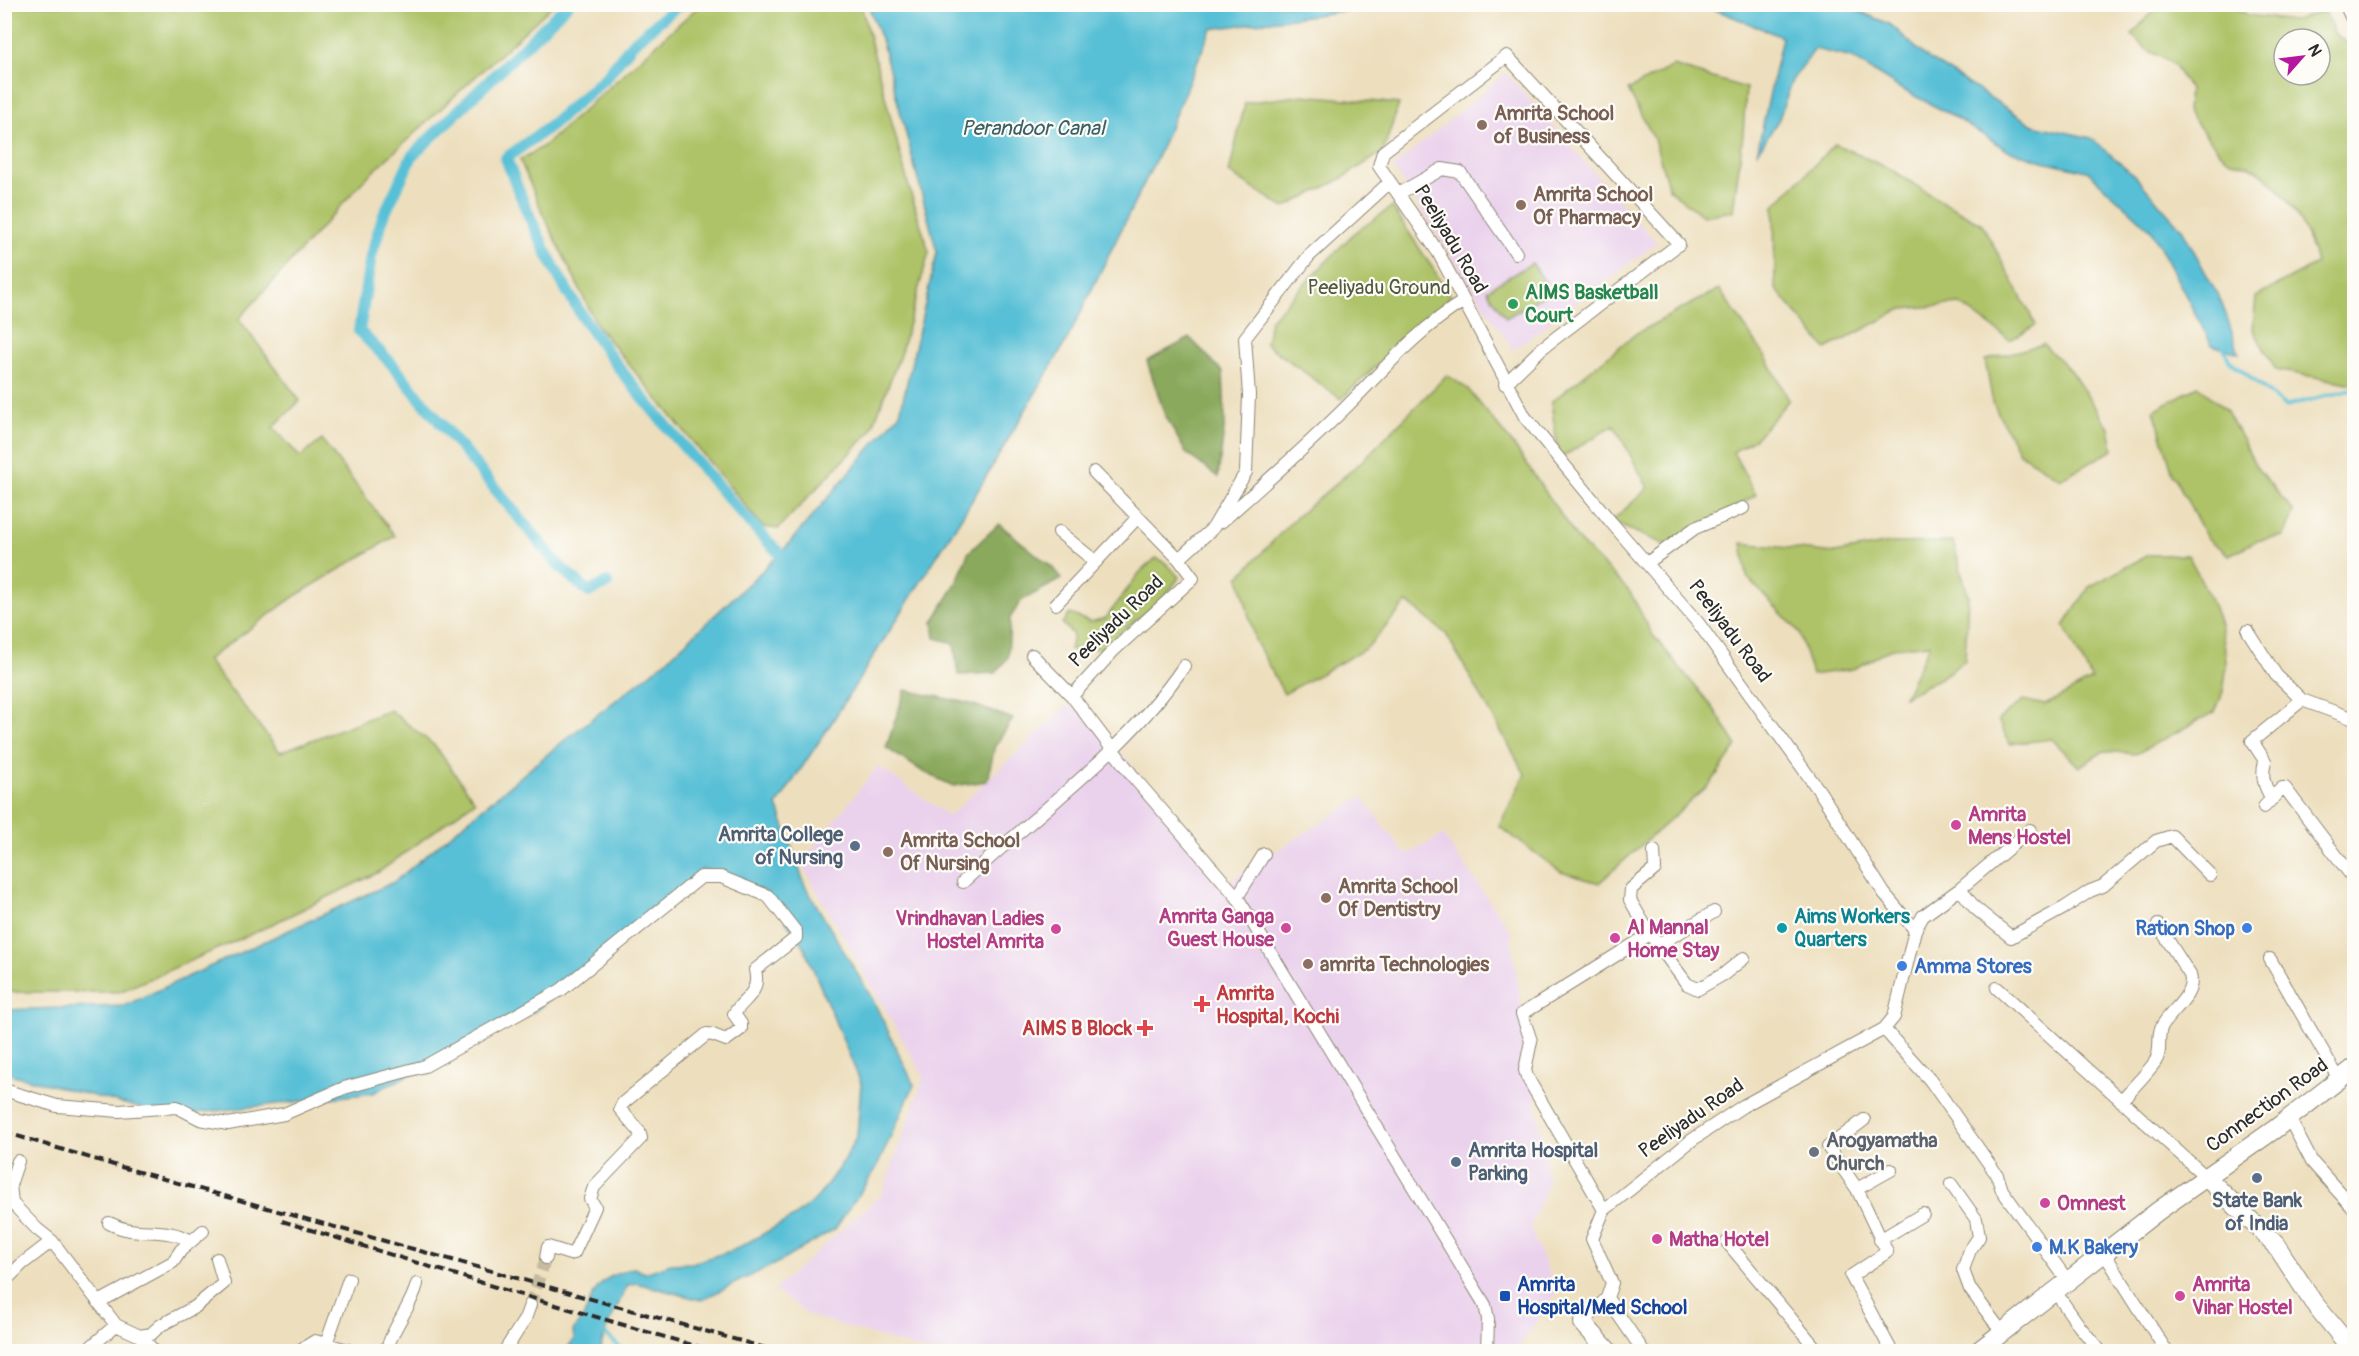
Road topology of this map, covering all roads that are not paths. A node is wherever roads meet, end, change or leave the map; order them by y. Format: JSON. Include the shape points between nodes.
{"nodes":[{"id":1,"x":2345,"y":4,"type":"edge"},
{"id":2,"x":2355,"y":23,"type":"edge"},
{"id":3,"x":1390,"y":182,"type":"junction"},
{"id":4,"x":1398,"y":194,"type":"junction"},
{"id":5,"x":1516,"y":253,"type":"dead end"},
{"id":6,"x":1464,"y":301,"type":"junction"},
{"id":7,"x":1505,"y":384,"type":"junction"},
{"id":8,"x":1094,"y":472,"type":"dead end"},
{"id":9,"x":1743,"y":508,"type":"dead end"},
{"id":10,"x":1138,"y":517,"type":"junction"},
{"id":11,"x":1213,"y":528,"type":"junction"},
{"id":12,"x":1059,"y":532,"type":"dead end"},
{"id":13,"x":1179,"y":559,"type":"junction"},
{"id":14,"x":1095,"y":562,"type":"junction"},
{"id":15,"x":1647,"y":563,"type":"junction"},
{"id":16,"x":1056,"y":604,"type":"dead end"},
{"id":17,"x":2248,"y":631,"type":"dead end"},
{"id":18,"x":1032,"y":655,"type":"dead end"},
{"id":19,"x":1184,"y":666,"type":"dead end"},
{"id":20,"x":1072,"y":696,"type":"junction"},
{"id":21,"x":2302,"y":700,"type":"junction"},
{"id":22,"x":2355,"y":719,"type":"edge"},
{"id":23,"x":1113,"y":748,"type":"junction"},
{"id":24,"x":2030,"y":830,"type":"dead end"},
{"id":25,"x":1653,"y":851,"type":"dead end"},
{"id":26,"x":1264,"y":854,"type":"dead end"},
{"id":27,"x":2210,"y":875,"type":"dead end"},
{"id":28,"x":2355,"y":879,"type":"edge"},
{"id":29,"x":963,"y":882,"type":"dead end"},
{"id":30,"x":1960,"y":889,"type":"junction"},
{"id":31,"x":1237,"y":897,"type":"junction"},
{"id":32,"x":1714,"y":912,"type":"dead end"},
{"id":33,"x":2158,"y":926,"type":"dead end"},
{"id":34,"x":1915,"y":930,"type":"junction"},
{"id":35,"x":1650,"y":934,"type":"junction"},
{"id":36,"x":1659,"y":944,"type":"junction"},
{"id":37,"x":1744,"y":958,"type":"dead end"},
{"id":38,"x":2270,"y":958,"type":"dead end"},
{"id":39,"x":1997,"y":988,"type":"dead end"},
{"id":40,"x":1884,"y":1029,"type":"junction"},
{"id":41,"x":2355,"y":1068,"type":"edge"},
{"id":42,"x":2340,"y":1081,"type":"junction"},
{"id":43,"x":4,"y":1090,"type":"edge"},
{"id":44,"x":2121,"y":1101,"type":"junction"},
{"id":45,"x":2289,"y":1118,"type":"junction"},
{"id":46,"x":1864,"y":1119,"type":"dead end"},
{"id":47,"x":18,"y":1161,"type":"dead end"},
{"id":48,"x":1892,"y":1170,"type":"dead end"},
{"id":49,"x":2206,"y":1177,"type":"junction"},
{"id":50,"x":1951,"y":1184,"type":"dead end"},
{"id":51,"x":1857,"y":1189,"type":"junction"},
{"id":52,"x":7,"y":1202,"type":"edge"},
{"id":53,"x":2355,"y":1209,"type":"edge"},
{"id":54,"x":1604,"y":1210,"type":"junction"},
{"id":55,"x":1923,"y":1214,"type":"dead end"},
{"id":56,"x":109,"y":1223,"type":"dead end"},
{"id":57,"x":203,"y":1231,"type":"dead end"},
{"id":58,"x":1880,"y":1240,"type":"junction"},
{"id":59,"x":52,"y":1241,"type":"junction"},
{"id":60,"x":191,"y":1241,"type":"junction"},
{"id":61,"x":1727,"y":1242,"type":"dead end"},
{"id":62,"x":2104,"y":1252,"type":"junction"},
{"id":63,"x":546,"y":1258,"type":"dead end"},
{"id":64,"x":217,"y":1259,"type":"dead end"},
{"id":65,"x":350,"y":1279,"type":"dead end"},
{"id":66,"x":4,"y":1282,"type":"edge"},
{"id":67,"x":417,"y":1284,"type":"dead end"},
{"id":68,"x":2061,"y":1285,"type":"junction"},
{"id":69,"x":1607,"y":1298,"type":"junction"},
{"id":70,"x":99,"y":1302,"type":"junction"},
{"id":71,"x":530,"y":1305,"type":"tunnel mouth"},
{"id":72,"x":1583,"y":1323,"type":"joint"},
{"id":73,"x":117,"y":1325,"type":"junction"},
{"id":74,"x":2001,"y":1331,"type":"junction"},
{"id":75,"x":140,"y":1336,"type":"junction"},
{"id":76,"x":326,"y":1344,"type":"junction"},
{"id":77,"x":303,"y":1350,"type":"edge"},
{"id":78,"x":86,"y":1352,"type":"edge"},
{"id":79,"x":155,"y":1352,"type":"edge"},
{"id":80,"x":355,"y":1352,"type":"edge"},
{"id":81,"x":386,"y":1352,"type":"edge"},
{"id":82,"x":504,"y":1352,"type":"edge"},
{"id":83,"x":1487,"y":1352,"type":"edge"},
{"id":84,"x":1609,"y":1352,"type":"edge"},
{"id":85,"x":1644,"y":1352,"type":"edge"},
{"id":86,"x":1819,"y":1352,"type":"edge"},
{"id":87,"x":1892,"y":1352,"type":"edge"},
{"id":88,"x":1977,"y":1352,"type":"edge"},
{"id":89,"x":2101,"y":1352,"type":"edge"},
{"id":90,"x":2168,"y":1352,"type":"edge"},
{"id":91,"x":2354,"y":1352,"type":"edge"}],
"edges":[{"from":1,"to":2,"type":"street"},
{"from":3,"to":4,"type":"street","name":"Peeliyadu Road"},
{"from":3,"to":7,"type":"street","via":[[1379,166],[1383,152],[1507,56],[1679,244],[1541,349]]},
{"from":3,"to":11,"type":"street","name":"Peeliyadu Road","via":[[1309,256],[1245,338],[1249,396],[1246,472]]},
{"from":4,"to":5,"type":"street","via":[[1442,169],[1460,172]]},
{"from":4,"to":6,"type":"street","name":"Peeliyadu Road","via":[[1438,252]]},
{"from":6,"to":7,"type":"street","name":"Peeliyadu Road"},
{"from":6,"to":11,"type":"street","via":[[1440,316],[1396,355],[1340,414]]},
{"from":7,"to":15,"type":"street","name":"Peeliyadu Road","via":[[1525,417]]},
{"from":8,"to":10,"type":"street"},
{"from":9,"to":15,"type":"street","via":[[1695,528]]},
{"from":10,"to":13,"type":"street"},
{"from":10,"to":14,"type":"street"},
{"from":11,"to":13,"type":"street","name":"Peeliyadu Road"},
{"from":12,"to":14,"type":"street"},
{"from":13,"to":20,"type":"street","name":"Peeliyadu Road","via":[[1193,578],[1114,650]]},
{"from":14,"to":16,"type":"street"},
{"from":15,"to":34,"type":"street","name":"Peeliyadu Road","via":[[1699,624],[1820,792],[1884,893]]},
{"from":17,"to":21,"type":"street","via":[[2276,675]]},
{"from":18,"to":20,"type":"street"},
{"from":19,"to":23,"type":"street"},
{"from":20,"to":23,"type":"street","name":"Peeliyadu Road"},
{"from":21,"to":22,"type":"street"},
{"from":21,"to":28,"type":"street","via":[[2252,741],[2265,761],[2262,772],[2268,803],[2286,788]]},
{"from":23,"to":29,"type":"street"},
{"from":23,"to":31,"type":"street","name":"Peeliyadu Road"},
{"from":24,"to":30,"type":"street"},
{"from":25,"to":35,"type":"street","via":[[1655,869],[1629,893]]},
{"from":26,"to":31,"type":"street"},
{"from":27,"to":30,"type":"street","via":[[2172,836],[2156,841],[2103,886],[2011,937],[1969,902]]},
{"from":30,"to":34,"type":"street","via":[[1923,916]]},
{"from":31,"to":83,"type":"street","name":"Peeliyadu Road","via":[[1485,1305]]},
{"from":32,"to":36,"type":"street"},
{"from":33,"to":44,"type":"street","via":[[2192,982],[2162,1026],[2160,1052],[2155,1061]]},
{"from":34,"to":40,"type":"street","via":[[1894,1017]]},
{"from":35,"to":36,"type":"street"},
{"from":35,"to":54,"type":"street","via":[[1522,1014],[1531,1041],[1527,1077]]},
{"from":36,"to":37,"type":"street","via":[[1687,984],[1698,988]]},
{"from":38,"to":42,"type":"street"},
{"from":39,"to":44,"type":"street"},
{"from":40,"to":54,"type":"street","name":"Peeliyadu Road","via":[[1743,1106],[1692,1140]]},
{"from":40,"to":68,"type":"street","via":[[1935,1088],[1997,1175],[2002,1190]]},
{"from":41,"to":42,"type":"street","name":"Connection Road"},
{"from":42,"to":45,"type":"street","name":"Connection Road"},
{"from":43,"to":63,"type":"street","via":[[57,1106],[119,1111],[177,1107],[200,1119],[228,1124],[284,1114],[344,1088],[425,1066],[561,990],[701,877],[721,877],[768,896],[796,932],[796,938],[754,970],[757,978],[753,994],[734,1014],[741,1029],[726,1040],[707,1035],[623,1103],[620,1109],[641,1138],[594,1188],[590,1199],[595,1207],[574,1253],[548,1247]]},
{"from":44,"to":49,"type":"street"},
{"from":45,"to":49,"type":"street","name":"Connection Road"},
{"from":45,"to":53,"type":"street","via":[[2312,1162]]},
{"from":46,"to":51,"type":"street","via":[[1828,1147]]},
{"from":47,"to":52,"type":"street"},
{"from":48,"to":51,"type":"street"},
{"from":49,"to":62,"type":"street","name":"Connection Road"},
{"from":49,"to":91,"type":"street","via":[[2276,1245],[2313,1302]]},
{"from":50,"to":74,"type":"street","via":[[1976,1219],[1979,1238],[1963,1270],[1970,1289]]},
{"from":51,"to":58,"type":"street"},
{"from":52,"to":59,"type":"street"},
{"from":54,"to":69,"type":"street","name":"Peeliyadu Road","via":[[1592,1239],[1612,1282]]},
{"from":55,"to":58,"type":"street"},
{"from":56,"to":60,"type":"street","via":[[122,1230],[182,1235]]},
{"from":57,"to":60,"type":"street"},
{"from":58,"to":87,"type":"street","via":[[1887,1252],[1851,1276]]},
{"from":59,"to":66,"type":"street"},
{"from":59,"to":70,"type":"street"},
{"from":60,"to":70,"type":"street","via":[[173,1262]]},
{"from":61,"to":86,"type":"street"},
{"from":62,"to":68,"type":"street","name":"Connection Road"},
{"from":62,"to":90,"type":"street"},
{"from":64,"to":75,"type":"street","via":[[224,1283],[195,1307],[151,1334]]},
{"from":65,"to":76,"type":"street"},
{"from":67,"to":81,"type":"street"},
{"from":68,"to":74,"type":"street","name":"Connection Road"},
{"from":68,"to":89,"type":"street","via":[[2080,1327]]},
{"from":69,"to":72,"type":"street"},
{"from":69,"to":85,"type":"street"},
{"from":70,"to":73,"type":"street"},
{"from":71,"to":82,"type":"street"},
{"from":72,"to":84,"type":"street"},
{"from":73,"to":75,"type":"street"},
{"from":73,"to":78,"type":"street"},
{"from":74,"to":88,"type":"street","name":"Connection Road"},
{"from":75,"to":79,"type":"street"},
{"from":76,"to":77,"type":"street","via":[[315,1341]]},
{"from":76,"to":80,"type":"street"}]}
